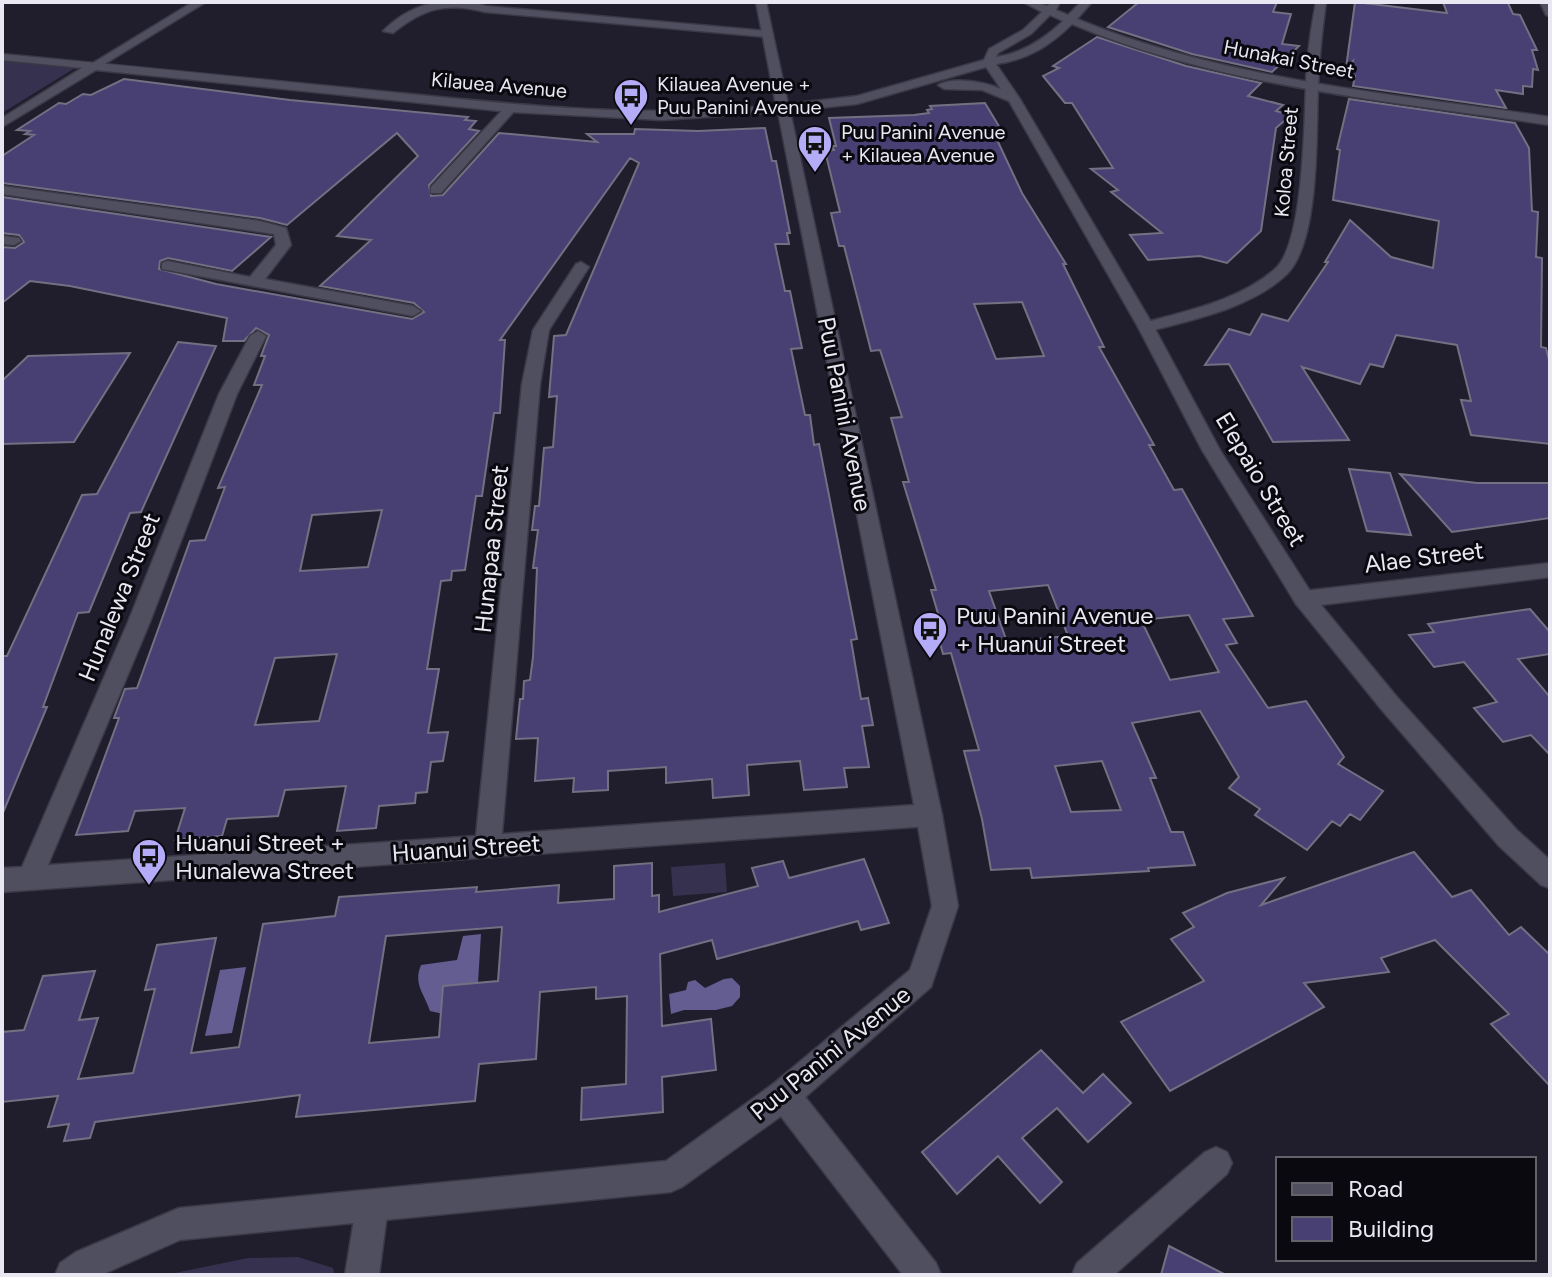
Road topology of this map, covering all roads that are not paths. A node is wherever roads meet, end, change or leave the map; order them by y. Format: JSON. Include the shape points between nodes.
{"nodes":[{"id":1,"x":201,"y":2,"type":"edge"},
{"id":2,"x":462,"y":2,"type":"edge"},
{"id":3,"x":761,"y":2,"type":"edge"},
{"id":4,"x":1028,"y":2,"type":"edge"},
{"id":5,"x":1058,"y":2,"type":"edge"},
{"id":6,"x":1087,"y":2,"type":"edge"},
{"id":7,"x":1321,"y":2,"type":"edge"},
{"id":8,"x":1545,"y":2,"type":"edge"},
{"id":9,"x":1048,"y":11,"type":"junction"},
{"id":10,"x":1550,"y":13,"type":"edge"},
{"id":11,"x":1068,"y":19,"type":"junction"},
{"id":12,"x":389,"y":31,"type":"dead end"},
{"id":13,"x":767,"y":34,"type":"junction"},
{"id":14,"x":1110,"y":34,"type":"junction"},
{"id":15,"x":1051,"y":39,"type":"junction"},
{"id":16,"x":2,"y":57,"type":"edge"},
{"id":17,"x":989,"y":62,"type":"junction"},
{"id":18,"x":94,"y":66,"type":"junction"},
{"id":19,"x":1311,"y":84,"type":"junction"},
{"id":20,"x":910,"y":87,"type":"junction"},
{"id":21,"x":1014,"y":99,"type":"junction"},
{"id":22,"x":511,"y":108,"type":"junction"},
{"id":23,"x":782,"y":111,"type":"junction"},
{"id":24,"x":1550,"y":121,"type":"edge"},
{"id":25,"x":2,"y":123,"type":"edge"},
{"id":26,"x":2,"y":190,"type":"edge"},
{"id":27,"x":436,"y":190,"type":"dead end"},
{"id":28,"x":167,"y":266,"type":"dead end"},
{"id":29,"x":581,"y":267,"type":"dead end"},
{"id":30,"x":255,"y":281,"type":"junction"},
{"id":31,"x":413,"y":311,"type":"dead end"},
{"id":32,"x":1146,"y":327,"type":"junction"},
{"id":33,"x":258,"y":336,"type":"dead end"},
{"id":34,"x":1550,"y":570,"type":"edge"},
{"id":35,"x":1304,"y":599,"type":"junction"},
{"id":36,"x":929,"y":815,"type":"junction"},
{"id":37,"x":488,"y":847,"type":"junction"},
{"id":38,"x":1550,"y":877,"type":"edge"},
{"id":39,"x":30,"y":878,"type":"junction"},
{"id":40,"x":2,"y":880,"type":"edge"},
{"id":41,"x":784,"y":1095,"type":"junction"},
{"id":42,"x":1216,"y":1163,"type":"dead end"},
{"id":43,"x":372,"y":1207,"type":"junction"},
{"id":44,"x":72,"y":1275,"type":"edge"},
{"id":45,"x":362,"y":1275,"type":"edge"},
{"id":46,"x":924,"y":1275,"type":"edge"},
{"id":47,"x":1089,"y":1275,"type":"edge"}],
"edges":[{"from":1,"to":18,"type":"street"},
{"from":2,"to":12,"type":"street","via":[[420,10]]},
{"from":2,"to":13,"type":"street","via":[[485,9]]},
{"from":3,"to":13,"type":"street","name":"Puu Panini Avenue"},
{"from":4,"to":9,"type":"street","name":"Hunakai Street"},
{"from":5,"to":9,"type":"street","name":"Kilauea Avenue"},
{"from":6,"to":11,"type":"street","name":"Kilauea Avenue"},
{"from":7,"to":19,"type":"street","name":"Koloa Street"},
{"from":8,"to":10,"type":"street"},
{"from":9,"to":11,"type":"street","name":"Hunakai Street"},
{"from":9,"to":17,"type":"street","name":"Kilauea Avenue","via":[[1027,32],[993,51]]},
{"from":11,"to":14,"type":"street","name":"Hunakai Street"},
{"from":11,"to":15,"type":"street","name":"Kilauea Avenue"},
{"from":13,"to":23,"type":"street","name":"Puu Panini Avenue"},
{"from":14,"to":15,"type":"street"},
{"from":14,"to":19,"type":"street","name":"Hunakai Street"},
{"from":15,"to":17,"type":"street","name":"Kilauea Avenue","via":[[1016,58]]},
{"from":16,"to":18,"type":"street","name":"Kilauea Avenue"},
{"from":17,"to":20,"type":"street","name":"Kilauea Avenue"},
{"from":17,"to":21,"type":"street","name":"Elepaio Street"},
{"from":18,"to":22,"type":"street","name":"Kilauea Avenue"},
{"from":18,"to":25,"type":"street"},
{"from":19,"to":24,"type":"street","name":"Hunakai Street"},
{"from":19,"to":32,"type":"street","name":"Koloa Street","via":[[1299,235],[1284,269],[1252,291]]},
{"from":20,"to":21,"type":"street","via":[[984,86]]},
{"from":20,"to":23,"type":"street","name":"Kilauea Avenue"},
{"from":21,"to":32,"type":"street","name":"Elepaio Street"},
{"from":22,"to":23,"type":"street","name":"Kilauea Avenue","via":[[662,116]]},
{"from":22,"to":27,"type":"street"},
{"from":23,"to":36,"type":"street","name":"Puu Panini Avenue"},
{"from":26,"to":30,"type":"street","via":[[281,231],[284,245]]},
{"from":28,"to":30,"type":"street"},
{"from":29,"to":37,"type":"street","name":"Hunapaa Street","via":[[541,330],[531,384]]},
{"from":30,"to":31,"type":"street"},
{"from":32,"to":35,"type":"street","name":"Elepaio Street","via":[[1211,450]]},
{"from":33,"to":39,"type":"street","name":"Hunalewa Street","via":[[222,408],[139,622]]},
{"from":34,"to":35,"type":"street","name":"Alae Street"},
{"from":35,"to":38,"type":"street","name":"Elepaio Street","via":[[1508,838]]},
{"from":36,"to":37,"type":"street","name":"Huanui Street"},
{"from":36,"to":41,"type":"street","name":"Puu Panini Avenue","via":[[945,906],[921,978]]},
{"from":37,"to":39,"type":"street","name":"Huanui Street"},
{"from":39,"to":40,"type":"street","name":"Huanui Street"},
{"from":41,"to":43,"type":"street","name":"Puu Panini Avenue","via":[[671,1176]]},
{"from":41,"to":46,"type":"street"},
{"from":42,"to":47,"type":"street"},
{"from":43,"to":44,"type":"street","name":"Puu Panini Avenue","via":[[179,1224]]},
{"from":43,"to":45,"type":"street"}]}
